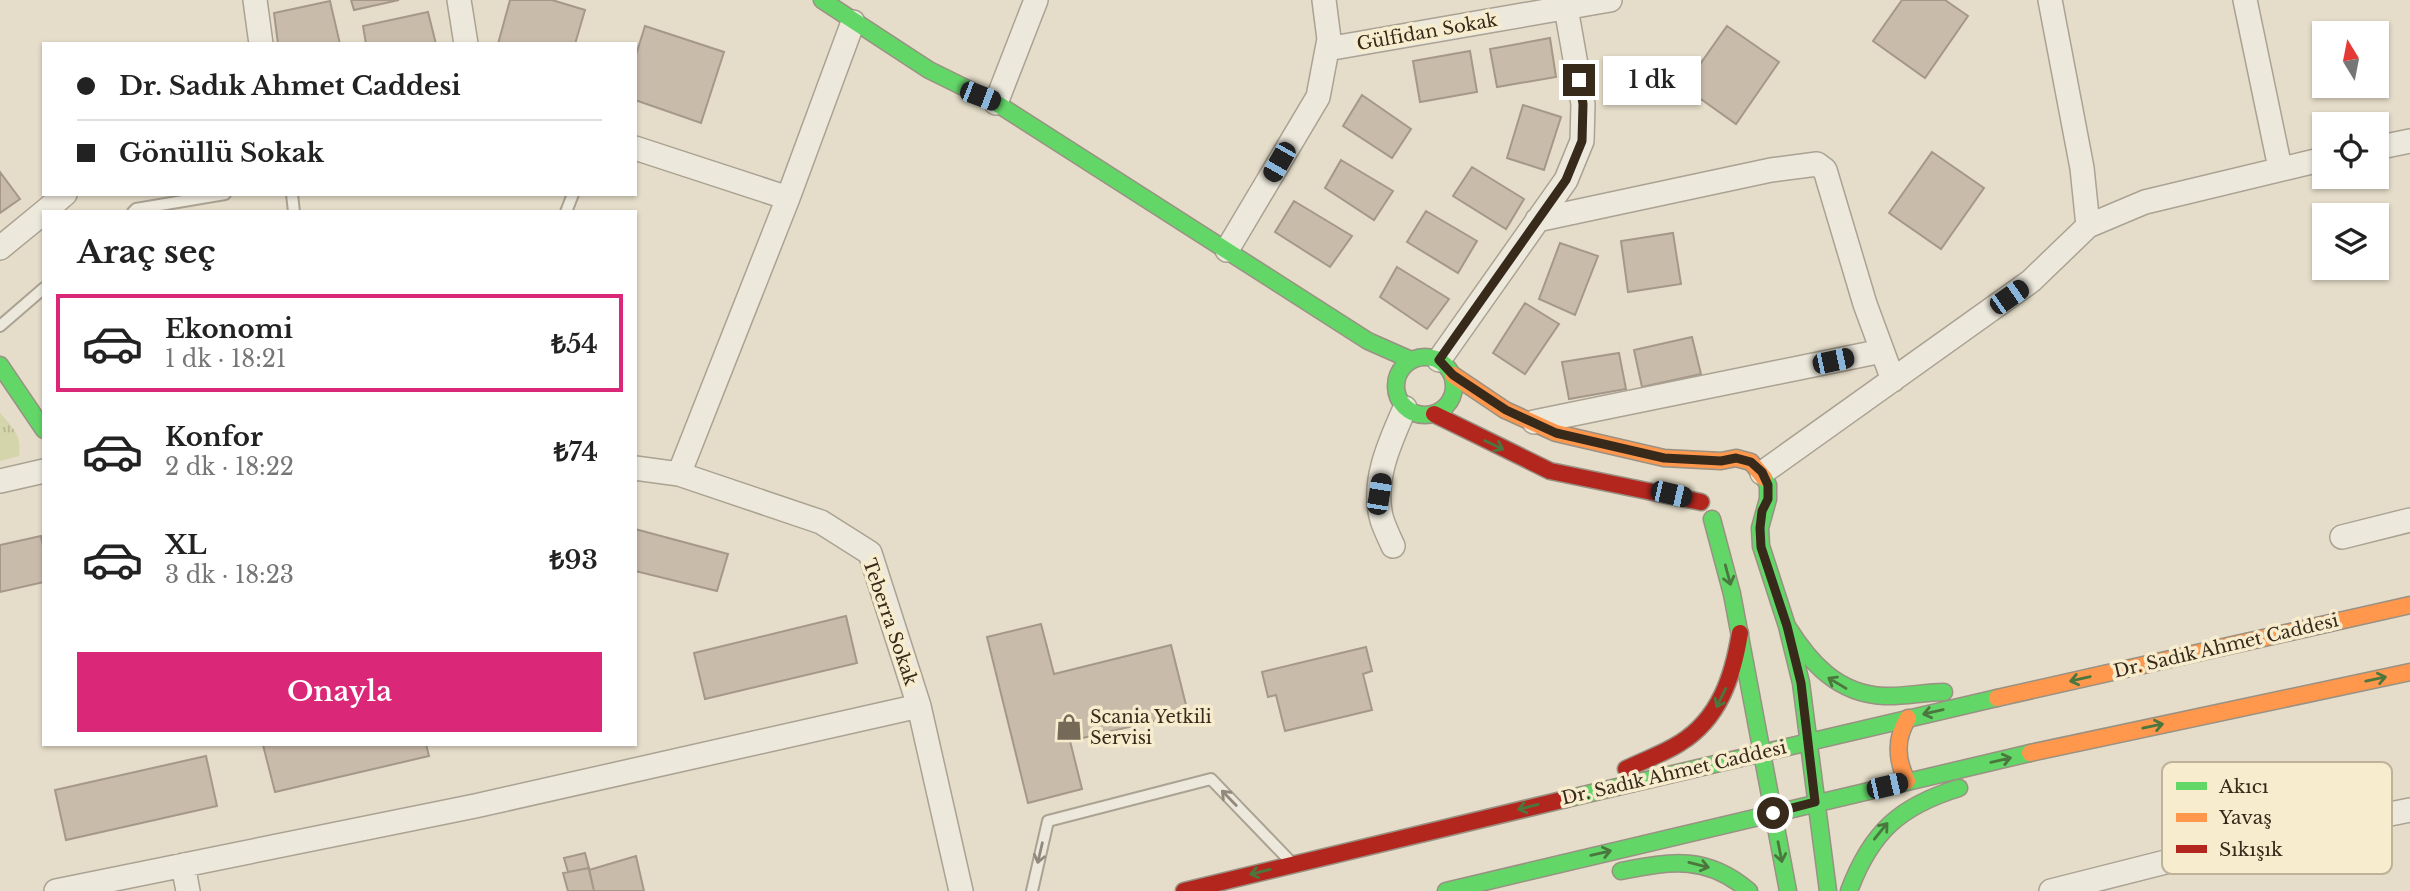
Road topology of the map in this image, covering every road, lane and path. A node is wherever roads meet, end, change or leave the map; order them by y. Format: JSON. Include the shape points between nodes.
{"nodes":[{"id":1,"x":255,"y":0,"type":"edge"},
{"id":2,"x":459,"y":0,"type":"edge"},
{"id":3,"x":822,"y":0,"type":"edge"},
{"id":4,"x":1036,"y":0,"type":"edge"},
{"id":5,"x":1324,"y":0,"type":"edge"},
{"id":6,"x":1610,"y":0,"type":"edge"},
{"id":7,"x":2050,"y":0,"type":"edge"},
{"id":8,"x":2245,"y":0,"type":"edge"},
{"id":9,"x":1566,"y":8,"type":"junction"},
{"id":10,"x":853,"y":22,"type":"junction"},
{"id":11,"x":261,"y":42,"type":"edge"},
{"id":12,"x":466,"y":42,"type":"edge"},
{"id":13,"x":1327,"y":50,"type":"junction"},
{"id":14,"x":996,"y":103,"type":"junction"},
{"id":15,"x":2410,"y":141,"type":"edge"},
{"id":16,"x":2389,"y":145,"type":"edge"},
{"id":17,"x":637,"y":149,"type":"edge"},
{"id":18,"x":2312,"y":161,"type":"edge"},
{"id":19,"x":2280,"y":168,"type":"junction"},
{"id":20,"x":63,"y":196,"type":"edge"},
{"id":21,"x":213,"y":196,"type":"edge"},
{"id":22,"x":788,"y":198,"type":"junction"},
{"id":23,"x":46,"y":210,"type":"edge"},
{"id":24,"x":135,"y":210,"type":"edge"},
{"id":25,"x":42,"y":214,"type":"edge"},
{"id":26,"x":1537,"y":220,"type":"junction"},
{"id":27,"x":2088,"y":226,"type":"junction"},
{"id":28,"x":0,"y":248,"type":"edge"},
{"id":29,"x":1227,"y":250,"type":"junction"},
{"id":30,"x":42,"y":290,"type":"edge"},
{"id":31,"x":0,"y":326,"type":"edge"},
{"id":32,"x":1368,"y":341,"type":"junction"},
{"id":33,"x":1882,"y":351,"type":"junction"},
{"id":34,"x":1411,"y":360,"type":"junction"},
{"id":35,"x":0,"y":365,"type":"edge"},
{"id":36,"x":1446,"y":367,"type":"junction"},
{"id":37,"x":1396,"y":379,"type":"junction"},
{"id":38,"x":1893,"y":380,"type":"junction"},
{"id":39,"x":1405,"y":408,"type":"junction"},
{"id":40,"x":1434,"y":414,"type":"junction"},
{"id":41,"x":1534,"y":422,"type":"junction"},
{"id":42,"x":42,"y":427,"type":"edge"},
{"id":43,"x":1721,"y":461,"type":"junction"},
{"id":44,"x":637,"y":468,"type":"edge"},
{"id":45,"x":42,"y":471,"type":"edge"},
{"id":46,"x":1762,"y":472,"type":"junction"},
{"id":47,"x":679,"y":474,"type":"junction"},
{"id":48,"x":0,"y":481,"type":"edge"},
{"id":49,"x":1701,"y":489,"type":"junction"},
{"id":50,"x":1762,"y":511,"type":"junction"},
{"id":51,"x":1712,"y":519,"type":"junction"},
{"id":52,"x":2410,"y":520,"type":"edge"},
{"id":53,"x":2342,"y":537,"type":"dead end"},
{"id":54,"x":1392,"y":546,"type":"dead end"},
{"id":55,"x":2410,"y":605,"type":"edge"},
{"id":56,"x":1787,"y":626,"type":"junction"},
{"id":57,"x":1740,"y":633,"type":"junction"},
{"id":58,"x":2410,"y":672,"type":"edge"},
{"id":59,"x":2000,"y":697,"type":"junction"},
{"id":60,"x":919,"y":706,"type":"junction"},
{"id":61,"x":1908,"y":718,"type":"junction"},
{"id":62,"x":1808,"y":741,"type":"junction"},
{"id":63,"x":2062,"y":746,"type":"junction"},
{"id":64,"x":1763,"y":752,"type":"junction"},
{"id":65,"x":1999,"y":777,"type":"dead end"},
{"id":66,"x":1907,"y":781,"type":"junction"},
{"id":67,"x":1979,"y":783,"type":"dead end"},
{"id":68,"x":1595,"y":791,"type":"junction"},
{"id":69,"x":1815,"y":802,"type":"junction"},
{"id":70,"x":2410,"y":810,"type":"edge"},
{"id":71,"x":1773,"y":813,"type":"junction"},
{"id":72,"x":2392,"y":814,"type":"edge"},
{"id":73,"x":2162,"y":863,"type":"edge"},
{"id":74,"x":1294,"y":864,"type":"junction"},
{"id":75,"x":183,"y":865,"type":"junction"},
{"id":76,"x":1535,"y":869,"type":"junction"},
{"id":77,"x":1607,"y":873,"type":"dead end"},
{"id":78,"x":1586,"y":875,"type":"dead end"},
{"id":79,"x":56,"y":891,"type":"edge"},
{"id":80,"x":188,"y":891,"type":"edge"},
{"id":81,"x":961,"y":891,"type":"edge"},
{"id":82,"x":1032,"y":891,"type":"edge"},
{"id":83,"x":1184,"y":891,"type":"edge"},
{"id":84,"x":1446,"y":891,"type":"edge"},
{"id":85,"x":1749,"y":891,"type":"edge"},
{"id":86,"x":1788,"y":891,"type":"edge"},
{"id":87,"x":1828,"y":891,"type":"edge"},
{"id":88,"x":1849,"y":891,"type":"edge"},
{"id":89,"x":2051,"y":891,"type":"edge"}],
"edges":[{"from":1,"to":11,"type":"street"},
{"from":2,"to":12,"type":"street"},
{"from":3,"to":10,"type":"main road"},
{"from":4,"to":14,"type":"street"},
{"from":5,"to":13,"type":"street"},
{"from":6,"to":9,"type":"street","name":"Gülfidan Sokak"},
{"from":7,"to":27,"type":"street","via":[[2082,168]]},
{"from":8,"to":19,"type":"street"},
{"from":9,"to":13,"type":"street","name":"Gülfidan Sokak"},
{"from":9,"to":26,"type":"street","via":[[1583,104],[1582,141],[1566,180]]},
{"from":10,"to":14,"type":"main road","via":[[964,90]]},
{"from":10,"to":22,"type":"street"},
{"from":13,"to":29,"type":"street","via":[[1318,97]]},
{"from":14,"to":29,"type":"main road"},
{"from":15,"to":16,"type":"street"},
{"from":17,"to":22,"type":"street"},
{"from":18,"to":19,"type":"street"},
{"from":19,"to":27,"type":"street","via":[[2145,202]]},
{"from":20,"to":23,"type":"street"},
{"from":21,"to":24,"type":"lane"},
{"from":22,"to":47,"type":"street"},
{"from":25,"to":28,"type":"street"},
{"from":26,"to":33,"type":"street","via":[[1817,164],[1825,170]]},
{"from":26,"to":36,"type":"street"},
{"from":27,"to":38,"type":"street","via":[[2031,281]]},
{"from":29,"to":32,"type":"main road"},
{"from":30,"to":31,"type":"lane"},
{"from":32,"to":34,"type":"main road"},
{"from":32,"to":37,"type":"main road"},
{"from":33,"to":38,"type":"street"},
{"from":33,"to":41,"type":"street"},
{"from":34,"to":36,"type":"main road","via":[[1430,356]]},
{"from":34,"to":37,"type":"main road"},
{"from":35,"to":42,"type":"main road"},
{"from":36,"to":40,"type":"main road","via":[[1454,391],[1451,400]]},
{"from":36,"to":41,"type":"main road","via":[[1506,410]]},
{"from":37,"to":39,"type":"main road","via":[[1398,399]]},
{"from":38,"to":46,"type":"street"},
{"from":39,"to":40,"type":"main road"},
{"from":39,"to":54,"type":"street","via":[[1386,452],[1379,494]]},
{"from":40,"to":49,"type":"main road","one_way":true,"via":[[1550,471]]},
{"from":41,"to":43,"type":"main road","via":[[1556,433],[1664,458]]},
{"from":43,"to":46,"type":"main road","via":[[1751,462]]},
{"from":43,"to":49,"type":"main road","via":[[1711,467]]},
{"from":44,"to":47,"type":"street","name":"Teberra Sokak"},
{"from":45,"to":48,"type":"street"},
{"from":46,"to":50,"type":"main road","via":[[1768,499]]},
{"from":47,"to":60,"type":"street","name":"Teberra Sokak","via":[[821,522],[870,554]]},
{"from":49,"to":51,"type":"main road"},
{"from":50,"to":51,"type":"main road","via":[[1739,525]]},
{"from":50,"to":56,"type":"main road","via":[[1761,547]]},
{"from":51,"to":57,"type":"main road","one_way":true},
{"from":52,"to":53,"type":"street"},
{"from":55,"to":59,"type":"main road","name":"Dr. Sadık Ahmet Caddesi","one_way":true},
{"from":59,"to":56,"type":"main road","one_way":true,"via":[[1955,692],[1882,696],[1851,691],[1815,667]]},
{"from":56,"to":62,"type":"main road","via":[[1801,683]]},
{"from":57,"to":64,"type":"main road"},
{"from":57,"to":68,"type":"main road","one_way":true,"via":[[1726,688],[1704,725]]},
{"from":63,"to":58,"type":"main road","one_way":true},
{"from":59,"to":61,"type":"main road","name":"Dr. Sadık Ahmet Caddesi","one_way":true},
{"from":60,"to":75,"type":"street","via":[[475,806]]},
{"from":60,"to":81,"type":"street","name":"Teberra Sokak"},
{"from":61,"to":62,"type":"main road","name":"Dr. Sadık Ahmet Caddesi"},
{"from":61,"to":66,"type":"main road","via":[[1898,737],[1897,753]]},
{"from":62,"to":64,"type":"main road","name":"Dr. Sadık Ahmet Caddesi"},
{"from":62,"to":69,"type":"main road"},
{"from":63,"to":65,"type":"main road"},
{"from":66,"to":63,"type":"main road","one_way":true},
{"from":64,"to":68,"type":"main road","name":"Dr. Sadık Ahmet Caddesi"},
{"from":64,"to":71,"type":"main road"},
{"from":66,"to":69,"type":"main road"},
{"from":88,"to":67,"type":"main road","one_way":true,"via":[[1863,857],[1888,822],[1918,802]]},
{"from":68,"to":74,"type":"main road","name":"Dr. Sadık Ahmet Caddesi","one_way":true},
{"from":69,"to":71,"type":"main road"},
{"from":69,"to":87,"type":"main road"},
{"from":70,"to":72,"type":"street"},
{"from":76,"to":71,"type":"main road","one_way":true},
{"from":71,"to":86,"type":"main road","one_way":true},
{"from":73,"to":89,"type":"street"},
{"from":74,"to":82,"type":"lane","one_way":true,"via":[[1211,779],[1048,821]]},
{"from":74,"to":83,"type":"main road","name":"Dr. Sadık Ahmet Caddesi","one_way":true},
{"from":75,"to":79,"type":"street"},
{"from":75,"to":80,"type":"street"},
{"from":76,"to":78,"type":"main road"},
{"from":76,"to":84,"type":"main road"},
{"from":77,"to":85,"type":"main road","one_way":true,"via":[[1686,861],[1724,874]]}]}
